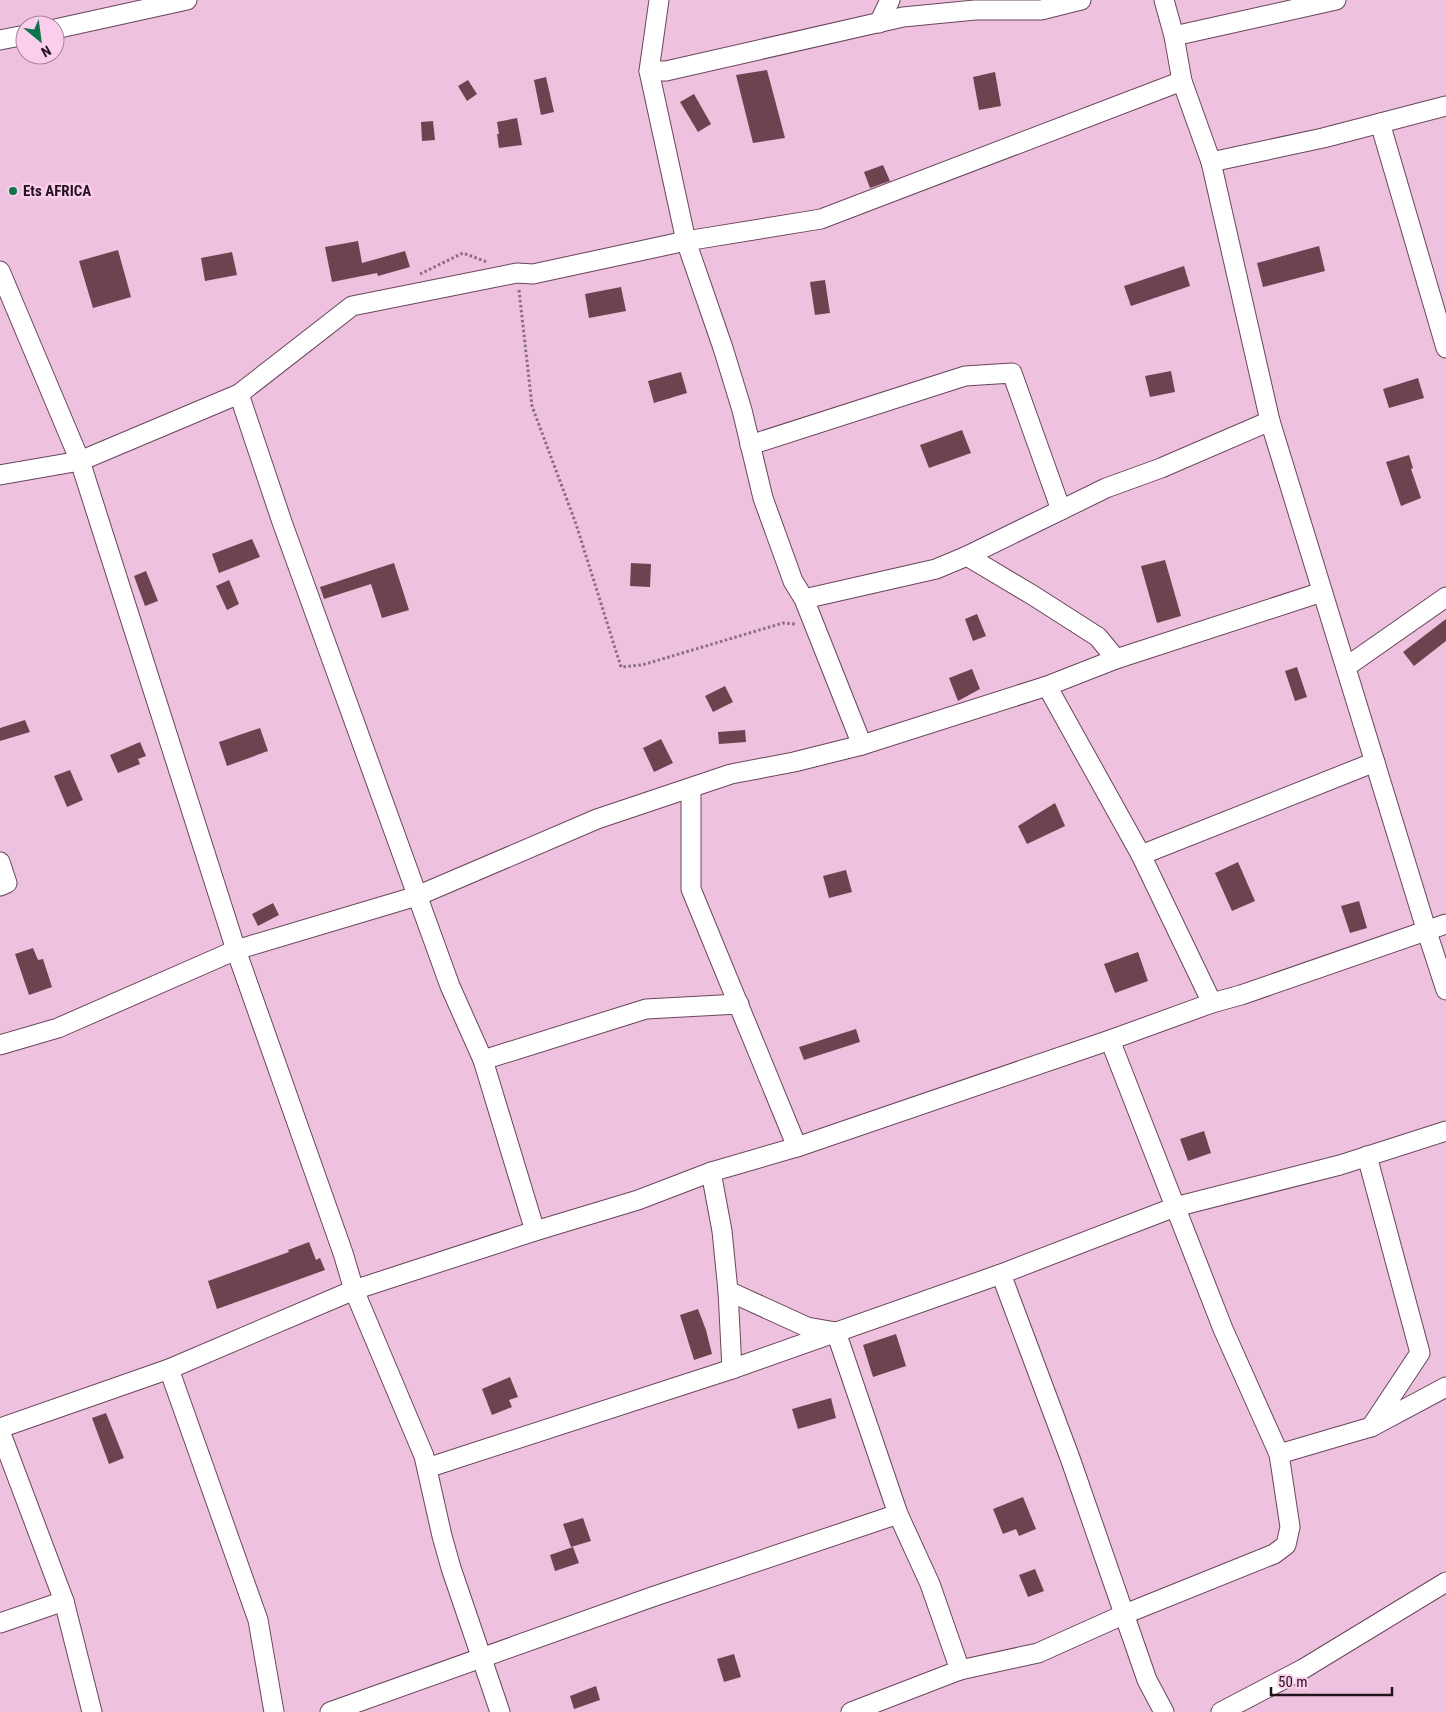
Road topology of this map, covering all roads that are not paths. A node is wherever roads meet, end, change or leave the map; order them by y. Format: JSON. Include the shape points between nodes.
{"nodes":[{"id":1,"x":660,"y":0,"type":"edge"},
{"id":2,"x":890,"y":0,"type":"edge"},
{"id":3,"x":1081,"y":0,"type":"edge"},
{"id":4,"x":1164,"y":0,"type":"edge"},
{"id":5,"x":1336,"y":0,"type":"edge"},
{"id":6,"x":183,"y":1,"type":"edge"},
{"id":7,"x":973,"y":5,"type":"edge"},
{"id":8,"x":879,"y":22,"type":"junction"},
{"id":9,"x":65,"y":27,"type":"edge"},
{"id":10,"x":1174,"y":36,"type":"junction"},
{"id":11,"x":15,"y":37,"type":"edge"},
{"id":12,"x":0,"y":40,"type":"edge"},
{"id":13,"x":649,"y":71,"type":"junction"},
{"id":14,"x":1182,"y":81,"type":"junction"},
{"id":15,"x":1446,"y":106,"type":"edge"},
{"id":16,"x":1380,"y":123,"type":"junction"},
{"id":17,"x":1211,"y":162,"type":"junction"},
{"id":18,"x":686,"y":241,"type":"junction"},
{"id":19,"x":0,"y":271,"type":"edge"},
{"id":20,"x":1446,"y":348,"type":"edge"},
{"id":21,"x":239,"y":394,"type":"junction"},
{"id":22,"x":1270,"y":421,"type":"junction"},
{"id":23,"x":750,"y":445,"type":"junction"},
{"id":24,"x":80,"y":461,"type":"junction"},
{"id":25,"x":0,"y":476,"type":"edge"},
{"id":26,"x":1061,"y":510,"type":"junction"},
{"id":27,"x":967,"y":556,"type":"junction"},
{"id":28,"x":1322,"y":592,"type":"junction"},
{"id":29,"x":1446,"y":597,"type":"edge"},
{"id":30,"x":804,"y":598,"type":"junction"},
{"id":31,"x":1116,"y":659,"type":"junction"},
{"id":32,"x":1346,"y":667,"type":"junction"},
{"id":33,"x":1047,"y":686,"type":"junction"},
{"id":34,"x":862,"y":745,"type":"junction"},
{"id":35,"x":1375,"y":762,"type":"junction"},
{"id":36,"x":691,"y":788,"type":"junction"},
{"id":37,"x":1141,"y":855,"type":"junction"},
{"id":38,"x":0,"y":862,"type":"edge"},
{"id":39,"x":0,"y":886,"type":"edge"},
{"id":40,"x":417,"y":896,"type":"junction"},
{"id":41,"x":1446,"y":924,"type":"edge"},
{"id":42,"x":1426,"y":932,"type":"junction"},
{"id":43,"x":236,"y":950,"type":"junction"},
{"id":44,"x":1446,"y":990,"type":"edge"},
{"id":45,"x":1212,"y":1003,"type":"junction"},
{"id":46,"x":739,"y":1004,"type":"junction"},
{"id":47,"x":1110,"y":1040,"type":"junction"},
{"id":48,"x":0,"y":1045,"type":"edge"},
{"id":49,"x":483,"y":1060,"type":"junction"},
{"id":50,"x":1446,"y":1131,"type":"edge"},
{"id":51,"x":797,"y":1147,"type":"junction"},
{"id":52,"x":1367,"y":1156,"type":"junction"},
{"id":53,"x":711,"y":1172,"type":"junction"},
{"id":54,"x":1175,"y":1207,"type":"junction"},
{"id":55,"x":535,"y":1231,"type":"junction"},
{"id":56,"x":1001,"y":1274,"type":"junction"},
{"id":57,"x":354,"y":1290,"type":"junction"},
{"id":58,"x":728,"y":1291,"type":"junction"},
{"id":59,"x":836,"y":1332,"type":"junction"},
{"id":60,"x":732,"y":1368,"type":"junction"},
{"id":61,"x":169,"y":1369,"type":"junction"},
{"id":62,"x":1446,"y":1387,"type":"edge"},
{"id":63,"x":1371,"y":1427,"type":"junction"},
{"id":64,"x":0,"y":1429,"type":"edge"},
{"id":65,"x":1278,"y":1454,"type":"junction"},
{"id":66,"x":427,"y":1468,"type":"junction"},
{"id":67,"x":898,"y":1514,"type":"junction"},
{"id":68,"x":1446,"y":1582,"type":"edge"},
{"id":69,"x":64,"y":1601,"type":"junction"},
{"id":70,"x":1125,"y":1614,"type":"junction"},
{"id":71,"x":0,"y":1623,"type":"edge"},
{"id":72,"x":482,"y":1657,"type":"junction"},
{"id":73,"x":960,"y":1670,"type":"junction"},
{"id":74,"x":92,"y":1712,"type":"edge"},
{"id":75,"x":274,"y":1712,"type":"edge"},
{"id":76,"x":330,"y":1712,"type":"edge"},
{"id":77,"x":500,"y":1712,"type":"edge"},
{"id":78,"x":851,"y":1712,"type":"edge"},
{"id":79,"x":1164,"y":1712,"type":"edge"},
{"id":80,"x":1221,"y":1712,"type":"edge"}],
"edges":[{"from":1,"to":13,"type":"street"},
{"from":2,"to":8,"type":"street"},
{"from":3,"to":7,"type":"street","via":[[1041,10]]},
{"from":4,"to":10,"type":"street"},
{"from":5,"to":10,"type":"street"},
{"from":6,"to":9,"type":"street"},
{"from":7,"to":8,"type":"street"},
{"from":8,"to":13,"type":"street","via":[[666,71]]},
{"from":10,"to":14,"type":"street"},
{"from":11,"to":12,"type":"street"},
{"from":13,"to":18,"type":"street"},
{"from":14,"to":17,"type":"street"},
{"from":14,"to":18,"type":"street","via":[[821,219]]},
{"from":15,"to":16,"type":"street"},
{"from":16,"to":17,"type":"street"},
{"from":16,"to":20,"type":"street"},
{"from":17,"to":22,"type":"street"},
{"from":18,"to":21,"type":"street","via":[[533,274],[516,273],[352,306]]},
{"from":18,"to":23,"type":"street","via":[[724,348]]},
{"from":19,"to":24,"type":"street"},
{"from":21,"to":24,"type":"street"},
{"from":21,"to":40,"type":"street"},
{"from":22,"to":26,"type":"street","via":[[1106,488]]},
{"from":22,"to":28,"type":"street"},
{"from":23,"to":26,"type":"street","via":[[965,376],[1012,373]]},
{"from":23,"to":30,"type":"street","via":[[763,498],[793,581]]},
{"from":24,"to":25,"type":"street"},
{"from":24,"to":43,"type":"street"},
{"from":26,"to":27,"type":"street"},
{"from":27,"to":30,"type":"street","via":[[936,569]]},
{"from":27,"to":31,"type":"street","via":[[1098,637]]},
{"from":28,"to":31,"type":"street"},
{"from":28,"to":32,"type":"street"},
{"from":29,"to":32,"type":"street"},
{"from":30,"to":34,"type":"street"},
{"from":31,"to":33,"type":"street"},
{"from":32,"to":35,"type":"street"},
{"from":33,"to":34,"type":"street"},
{"from":33,"to":37,"type":"street"},
{"from":34,"to":36,"type":"street","via":[[732,774]]},
{"from":35,"to":37,"type":"street"},
{"from":35,"to":42,"type":"street"},
{"from":36,"to":40,"type":"street","via":[[597,819]]},
{"from":36,"to":46,"type":"street","via":[[691,889]]},
{"from":37,"to":45,"type":"street"},
{"from":38,"to":39,"type":"street","via":[[8,883]]},
{"from":40,"to":43,"type":"street"},
{"from":40,"to":49,"type":"street","via":[[450,986]]},
{"from":41,"to":42,"type":"street"},
{"from":42,"to":44,"type":"street"},
{"from":42,"to":45,"type":"street"},
{"from":43,"to":48,"type":"street","via":[[58,1028]]},
{"from":43,"to":57,"type":"street"},
{"from":45,"to":47,"type":"street"},
{"from":46,"to":49,"type":"street","via":[[646,1009]]},
{"from":46,"to":51,"type":"street"},
{"from":47,"to":51,"type":"street"},
{"from":47,"to":54,"type":"street"},
{"from":49,"to":55,"type":"street"},
{"from":50,"to":52,"type":"street"},
{"from":51,"to":53,"type":"street"},
{"from":52,"to":54,"type":"street"},
{"from":52,"to":63,"type":"street","via":[[1420,1353]]},
{"from":53,"to":55,"type":"street","via":[[638,1200]]},
{"from":53,"to":58,"type":"street","via":[[722,1231]]},
{"from":54,"to":56,"type":"street"},
{"from":54,"to":65,"type":"street","via":[[1223,1329]]},
{"from":55,"to":57,"type":"street"},
{"from":56,"to":59,"type":"street"},
{"from":56,"to":70,"type":"street"},
{"from":57,"to":61,"type":"street"},
{"from":57,"to":66,"type":"street"},
{"from":58,"to":59,"type":"street","via":[[807,1327]]},
{"from":58,"to":60,"type":"street"},
{"from":59,"to":60,"type":"street"},
{"from":59,"to":67,"type":"street"},
{"from":60,"to":66,"type":"street"},
{"from":61,"to":64,"type":"street"},
{"from":61,"to":75,"type":"street","via":[[258,1620]]},
{"from":62,"to":63,"type":"street"},
{"from":63,"to":65,"type":"street"},
{"from":64,"to":69,"type":"street"},
{"from":65,"to":70,"type":"street","via":[[1290,1527],[1286,1545],[1274,1554]]},
{"from":66,"to":72,"type":"street","via":[[442,1536]]},
{"from":67,"to":72,"type":"street"},
{"from":67,"to":73,"type":"street","via":[[930,1584]]},
{"from":68,"to":80,"type":"street","via":[[1303,1669]]},
{"from":69,"to":71,"type":"street"},
{"from":69,"to":74,"type":"street"},
{"from":70,"to":73,"type":"street","via":[[1038,1652]]},
{"from":70,"to":79,"type":"street","via":[[1147,1680]]},
{"from":72,"to":76,"type":"street"},
{"from":72,"to":77,"type":"street"},
{"from":73,"to":78,"type":"street"}]}
